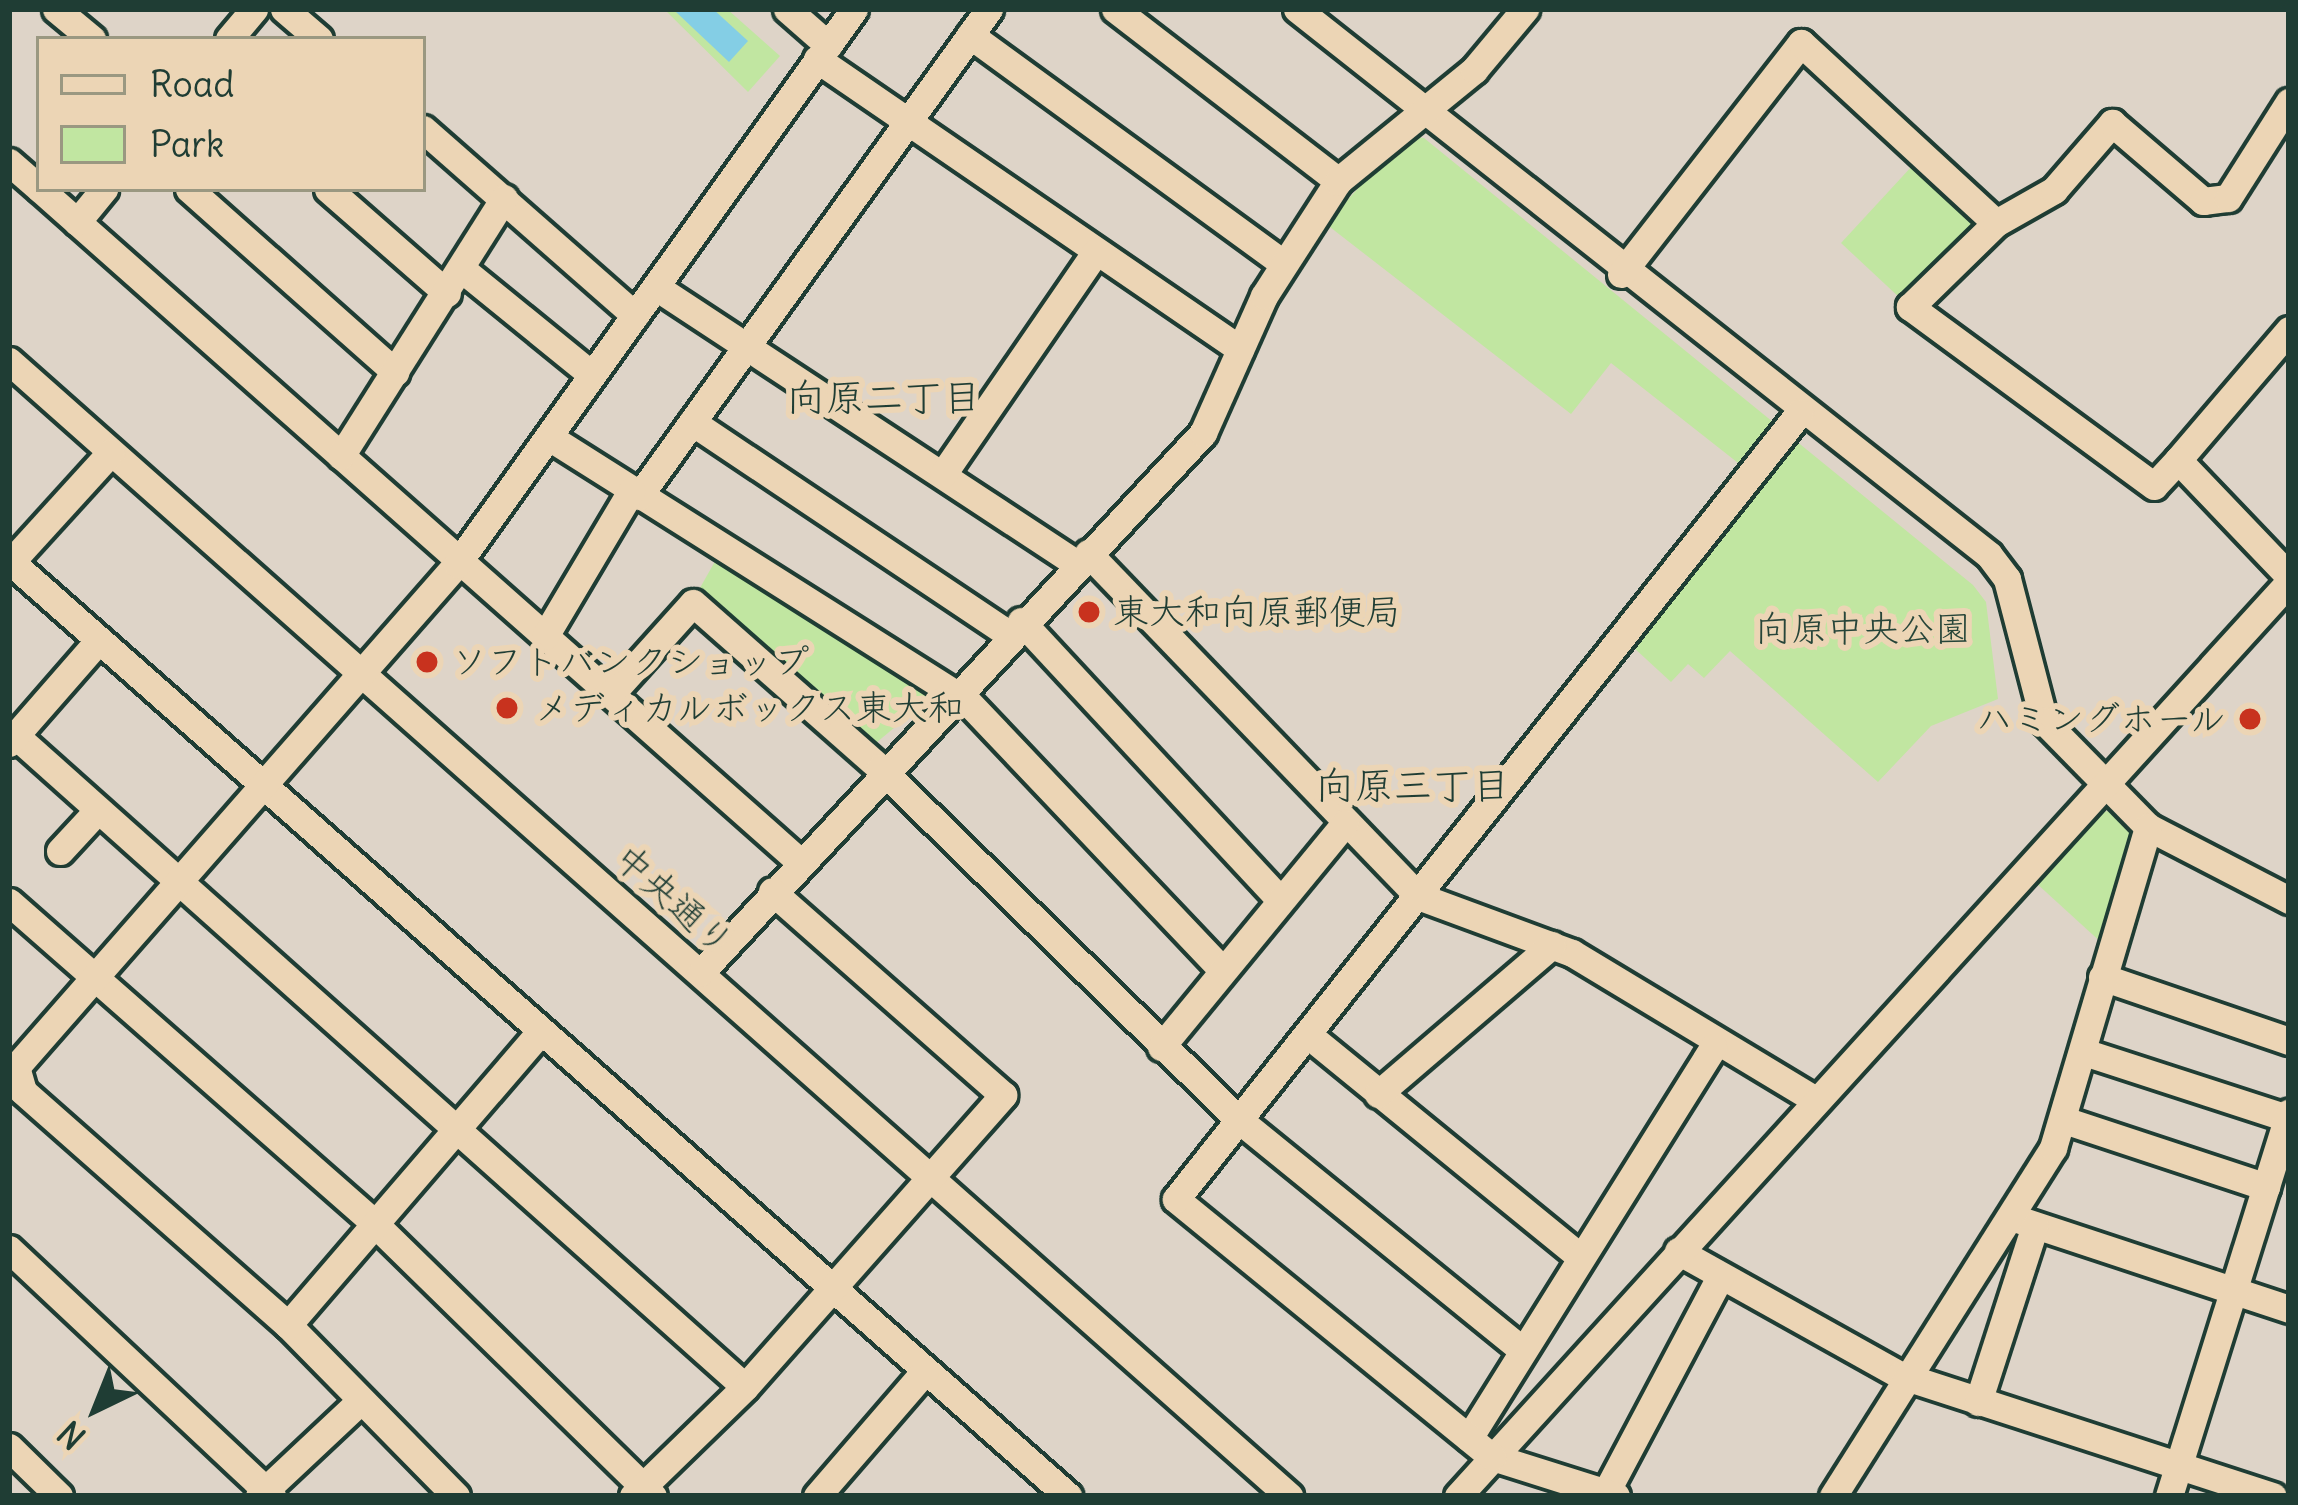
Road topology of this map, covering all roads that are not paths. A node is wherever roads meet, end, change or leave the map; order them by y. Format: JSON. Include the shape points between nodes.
{"nodes":[{"id":1,"x":56,"y":9,"type":"edge"},
{"id":2,"x":254,"y":9,"type":"edge"},
{"id":3,"x":284,"y":9,"type":"edge"},
{"id":4,"x":787,"y":9,"type":"edge"},
{"id":5,"x":854,"y":9,"type":"edge"},
{"id":6,"x":989,"y":9,"type":"edge"},
{"id":7,"x":1114,"y":9,"type":"edge"},
{"id":8,"x":1297,"y":9,"type":"edge"},
{"id":9,"x":1525,"y":9,"type":"edge"},
{"id":10,"x":970,"y":35,"type":"junction"},
{"id":11,"x":88,"y":36,"type":"edge"},
{"id":12,"x":232,"y":36,"type":"edge"},
{"id":13,"x":316,"y":36,"type":"edge"},
{"id":14,"x":822,"y":52,"type":"junction"},
{"id":15,"x":2288,"y":106,"type":"edge"},
{"id":16,"x":1422,"y":112,"type":"junction"},
{"id":17,"x":907,"y":124,"type":"junction"},
{"id":18,"x":426,"y":132,"type":"edge"},
{"id":19,"x":9,"y":161,"type":"edge"},
{"id":20,"x":1338,"y":181,"type":"junction"},
{"id":21,"x":36,"y":186,"type":"edge"},
{"id":22,"x":42,"y":192,"type":"edge"},
{"id":23,"x":102,"y":192,"type":"edge"},
{"id":24,"x":192,"y":192,"type":"edge"},
{"id":25,"x":332,"y":192,"type":"edge"},
{"id":26,"x":504,"y":199,"type":"junction"},
{"id":27,"x":77,"y":222,"type":"junction"},
{"id":28,"x":1996,"y":223,"type":"junction"},
{"id":29,"x":1096,"y":251,"type":"junction"},
{"id":30,"x":1283,"y":263,"type":"junction"},
{"id":31,"x":1622,"y":274,"type":"junction"},
{"id":32,"x":455,"y":282,"type":"junction"},
{"id":33,"x":656,"y":287,"type":"junction"},
{"id":34,"x":635,"y":315,"type":"junction"},
{"id":35,"x":2289,"y":330,"type":"edge"},
{"id":36,"x":746,"y":347,"type":"junction"},
{"id":37,"x":1240,"y":349,"type":"junction"},
{"id":38,"x":9,"y":361,"type":"edge"},
{"id":39,"x":395,"y":372,"type":"junction"},
{"id":40,"x":592,"y":375,"type":"junction"},
{"id":41,"x":1800,"y":412,"type":"junction"},
{"id":42,"x":692,"y":422,"type":"junction"},
{"id":43,"x":549,"y":436,"type":"junction"},
{"id":44,"x":111,"y":452,"type":"junction"},
{"id":45,"x":341,"y":456,"type":"junction"},
{"id":46,"x":2178,"y":460,"type":"junction"},
{"id":47,"x":943,"y":475,"type":"junction"},
{"id":48,"x":635,"y":493,"type":"junction"},
{"id":49,"x":1083,"y":559,"type":"junction"},
{"id":50,"x":10,"y":563,"type":"edge"},
{"id":51,"x":457,"y":564,"type":"junction"},
{"id":52,"x":2289,"y":579,"type":"edge"},
{"id":53,"x":1015,"y":627,"type":"junction"},
{"id":54,"x":545,"y":636,"type":"junction"},
{"id":55,"x":99,"y":640,"type":"junction"},
{"id":56,"x":362,"y":671,"type":"junction"},
{"id":57,"x":611,"y":694,"type":"junction"},
{"id":58,"x":947,"y":697,"type":"junction"},
{"id":59,"x":12,"y":739,"type":"edge"},
{"id":60,"x":880,"y":768,"type":"junction"},
{"id":61,"x":2103,"y":780,"type":"junction"},
{"id":62,"x":263,"y":785,"type":"junction"},
{"id":63,"x":98,"y":810,"type":"junction"},
{"id":64,"x":1345,"y":824,"type":"junction"},
{"id":65,"x":2148,"y":826,"type":"junction"},
{"id":66,"x":60,"y":851,"type":"dead end"},
{"id":67,"x":798,"y":860,"type":"junction"},
{"id":68,"x":179,"y":881,"type":"junction"},
{"id":69,"x":772,"y":891,"type":"junction"},
{"id":70,"x":1418,"y":896,"type":"junction"},
{"id":71,"x":1280,"y":899,"type":"junction"},
{"id":72,"x":2289,"y":900,"type":"edge"},
{"id":73,"x":10,"y":904,"type":"edge"},
{"id":74,"x":1552,"y":945,"type":"junction"},
{"id":75,"x":1221,"y":969,"type":"junction"},
{"id":76,"x":701,"y":972,"type":"junction"},
{"id":77,"x":94,"y":975,"type":"junction"},
{"id":78,"x":2102,"y":977,"type":"junction"},
{"id":79,"x":541,"y":1031,"type":"junction"},
{"id":80,"x":1307,"y":1034,"type":"junction"},
{"id":81,"x":2289,"y":1041,"type":"edge"},
{"id":82,"x":1161,"y":1048,"type":"junction"},
{"id":83,"x":1713,"y":1048,"type":"junction"},
{"id":84,"x":2086,"y":1053,"type":"junction"},
{"id":85,"x":1378,"y":1094,"type":"junction"},
{"id":86,"x":1816,"y":1100,"type":"junction"},
{"id":87,"x":2288,"y":1115,"type":"edge"},
{"id":88,"x":1238,"y":1119,"type":"junction"},
{"id":89,"x":2064,"y":1120,"type":"junction"},
{"id":90,"x":458,"y":1125,"type":"junction"},
{"id":91,"x":931,"y":1175,"type":"junction"},
{"id":92,"x":2266,"y":1186,"type":"junction"},
{"id":93,"x":2023,"y":1222,"type":"junction"},
{"id":94,"x":375,"y":1225,"type":"junction"},
{"id":95,"x":9,"y":1250,"type":"edge"},
{"id":96,"x":1678,"y":1251,"type":"junction"},
{"id":97,"x":1577,"y":1253,"type":"junction"},
{"id":98,"x":1720,"y":1277,"type":"junction"},
{"id":99,"x":834,"y":1290,"type":"junction"},
{"id":100,"x":2233,"y":1291,"type":"junction"},
{"id":101,"x":2289,"y":1309,"type":"edge"},
{"id":102,"x":288,"y":1325,"type":"junction"},
{"id":103,"x":1522,"y":1350,"type":"junction"},
{"id":104,"x":925,"y":1371,"type":"junction"},
{"id":105,"x":1900,"y":1375,"type":"junction"},
{"id":106,"x":745,"y":1387,"type":"junction"},
{"id":107,"x":360,"y":1401,"type":"junction"},
{"id":108,"x":1978,"y":1402,"type":"junction"},
{"id":109,"x":1469,"y":1438,"type":"junction"},
{"id":110,"x":9,"y":1447,"type":"edge"},
{"id":111,"x":1492,"y":1457,"type":"junction"},
{"id":112,"x":2179,"y":1466,"type":"junction"},
{"id":113,"x":837,"y":1475,"type":"junction"},
{"id":114,"x":643,"y":1493,"type":"edge"},
{"id":115,"x":265,"y":1494,"type":"edge"},
{"id":116,"x":1608,"y":1495,"type":"edge"},
{"id":117,"x":59,"y":1496,"type":"edge"},
{"id":118,"x":456,"y":1496,"type":"edge"},
{"id":119,"x":817,"y":1496,"type":"edge"},
{"id":120,"x":859,"y":1496,"type":"edge"},
{"id":121,"x":1068,"y":1496,"type":"edge"},
{"id":122,"x":1289,"y":1496,"type":"edge"},
{"id":123,"x":1458,"y":1496,"type":"edge"},
{"id":124,"x":1833,"y":1496,"type":"edge"},
{"id":125,"x":2169,"y":1496,"type":"edge"},
{"id":126,"x":2273,"y":1496,"type":"edge"}],
"edges":[{"from":1,"to":11,"type":"street"},
{"from":2,"to":12,"type":"street"},
{"from":3,"to":13,"type":"street"},
{"from":4,"to":14,"type":"street"},
{"from":5,"to":14,"type":"street"},
{"from":6,"to":10,"type":"street"},
{"from":7,"to":20,"type":"street"},
{"from":8,"to":16,"type":"street"},
{"from":9,"to":16,"type":"street"},
{"from":10,"to":17,"type":"street"},
{"from":10,"to":30,"type":"street"},
{"from":14,"to":17,"type":"street"},
{"from":14,"to":33,"type":"street"},
{"from":15,"to":28,"type":"street","via":[[2228,198],[2203,201],[2112,123],[2054,190]]},
{"from":16,"to":20,"type":"street"},
{"from":16,"to":31,"type":"street"},
{"from":17,"to":29,"type":"street"},
{"from":17,"to":36,"type":"street"},
{"from":18,"to":26,"type":"street"},
{"from":19,"to":21,"type":"street"},
{"from":20,"to":30,"type":"street"},
{"from":22,"to":27,"type":"street"},
{"from":23,"to":27,"type":"street"},
{"from":24,"to":39,"type":"street"},
{"from":25,"to":32,"type":"street"},
{"from":26,"to":32,"type":"street"},
{"from":26,"to":34,"type":"street"},
{"from":27,"to":45,"type":"street"},
{"from":28,"to":31,"type":"street","via":[[1801,43]]},
{"from":28,"to":46,"type":"street","via":[[1910,308],[2154,486]]},
{"from":29,"to":37,"type":"street"},
{"from":29,"to":47,"type":"street"},
{"from":30,"to":37,"type":"street"},
{"from":31,"to":41,"type":"street"},
{"from":32,"to":39,"type":"street"},
{"from":32,"to":40,"type":"street"},
{"from":33,"to":34,"type":"street"},
{"from":33,"to":36,"type":"street"},
{"from":34,"to":40,"type":"street"},
{"from":35,"to":46,"type":"street"},
{"from":36,"to":42,"type":"street"},
{"from":36,"to":47,"type":"street"},
{"from":37,"to":49,"type":"street","via":[[1202,433]]},
{"from":38,"to":44,"type":"street","name":"中央通り"},
{"from":39,"to":45,"type":"street"},
{"from":40,"to":43,"type":"street"},
{"from":41,"to":61,"type":"street","via":[[1989,556],[2007,578],[2034,703]]},
{"from":41,"to":70,"type":"street"},
{"from":42,"to":48,"type":"street"},
{"from":42,"to":53,"type":"street"},
{"from":43,"to":48,"type":"street"},
{"from":43,"to":51,"type":"street"},
{"from":44,"to":50,"type":"street"},
{"from":44,"to":56,"type":"street","name":"中央通り"},
{"from":45,"to":51,"type":"street"},
{"from":46,"to":52,"type":"street"},
{"from":47,"to":49,"type":"street"},
{"from":48,"to":54,"type":"street"},
{"from":48,"to":58,"type":"street"},
{"from":49,"to":53,"type":"street"},
{"from":49,"to":64,"type":"street"},
{"from":50,"to":55,"type":"street"},
{"from":51,"to":54,"type":"street"},
{"from":51,"to":56,"type":"street"},
{"from":52,"to":61,"type":"street"},
{"from":53,"to":58,"type":"street"},
{"from":53,"to":71,"type":"street"},
{"from":54,"to":57,"type":"street"},
{"from":55,"to":59,"type":"street"},
{"from":55,"to":62,"type":"street"},
{"from":56,"to":62,"type":"street"},
{"from":56,"to":76,"type":"street","name":"中央通り"},
{"from":57,"to":60,"type":"street","via":[[693,604]]},
{"from":57,"to":67,"type":"street"},
{"from":58,"to":60,"type":"street"},
{"from":58,"to":75,"type":"street","via":[[967,701]]},
{"from":59,"to":63,"type":"street"},
{"from":60,"to":67,"type":"street"},
{"from":60,"to":82,"type":"street"},
{"from":61,"to":65,"type":"street"},
{"from":61,"to":86,"type":"street"},
{"from":62,"to":68,"type":"street"},
{"from":62,"to":79,"type":"street"},
{"from":63,"to":66,"type":"street"},
{"from":63,"to":68,"type":"street"},
{"from":64,"to":70,"type":"street"},
{"from":64,"to":71,"type":"street"},
{"from":65,"to":72,"type":"street"},
{"from":65,"to":78,"type":"street"},
{"from":67,"to":69,"type":"street"},
{"from":68,"to":77,"type":"street"},
{"from":68,"to":90,"type":"street"},
{"from":69,"to":76,"type":"street"},
{"from":69,"to":91,"type":"street","via":[[1003,1095]]},
{"from":70,"to":74,"type":"street"},
{"from":70,"to":80,"type":"street"},
{"from":71,"to":75,"type":"street"},
{"from":73,"to":77,"type":"street"},
{"from":74,"to":83,"type":"street"},
{"from":74,"to":85,"type":"street"},
{"from":75,"to":82,"type":"street"},
{"from":76,"to":91,"type":"street","name":"中央通り"},
{"from":77,"to":94,"type":"street"},
{"from":77,"to":102,"type":"street","via":[[16,1079]]},
{"from":78,"to":81,"type":"street"},
{"from":78,"to":84,"type":"street"},
{"from":79,"to":90,"type":"street"},
{"from":79,"to":99,"type":"street"},
{"from":80,"to":85,"type":"street"},
{"from":80,"to":88,"type":"street"},
{"from":82,"to":88,"type":"street"},
{"from":83,"to":86,"type":"street"},
{"from":83,"to":97,"type":"street"},
{"from":84,"to":87,"type":"street"},
{"from":84,"to":89,"type":"street"},
{"from":85,"to":97,"type":"street"},
{"from":86,"to":96,"type":"street"},
{"from":87,"to":92,"type":"street"},
{"from":88,"to":103,"type":"street"},
{"from":88,"to":109,"type":"street","via":[[1176,1198]]},
{"from":89,"to":92,"type":"street"},
{"from":89,"to":93,"type":"street"},
{"from":90,"to":94,"type":"street"},
{"from":90,"to":106,"type":"street"},
{"from":91,"to":99,"type":"street"},
{"from":91,"to":122,"type":"street","name":"中央通り"},
{"from":92,"to":100,"type":"street"},
{"from":93,"to":100,"type":"street"},
{"from":93,"to":105,"type":"street"},
{"from":93,"to":108,"type":"street"},
{"from":94,"to":102,"type":"street"},
{"from":94,"to":114,"type":"street"},
{"from":95,"to":115,"type":"street"},
{"from":96,"to":98,"type":"street"},
{"from":96,"to":111,"type":"street"},
{"from":97,"to":103,"type":"street"},
{"from":98,"to":105,"type":"street"},
{"from":98,"to":116,"type":"street"},
{"from":99,"to":104,"type":"street"},
{"from":99,"to":106,"type":"street"},
{"from":100,"to":101,"type":"street"},
{"from":100,"to":112,"type":"street"},
{"from":102,"to":107,"type":"street"},
{"from":103,"to":109,"type":"street"},
{"from":104,"to":113,"type":"street"},
{"from":104,"to":121,"type":"street"},
{"from":105,"to":108,"type":"street"},
{"from":105,"to":124,"type":"street"},
{"from":106,"to":114,"type":"street"},
{"from":107,"to":115,"type":"street"},
{"from":107,"to":118,"type":"street"},
{"from":108,"to":112,"type":"street"},
{"from":109,"to":111,"type":"street"},
{"from":110,"to":117,"type":"street"},
{"from":111,"to":116,"type":"street"},
{"from":111,"to":123,"type":"street"},
{"from":112,"to":125,"type":"street"},
{"from":112,"to":126,"type":"street"},
{"from":113,"to":119,"type":"street"},
{"from":113,"to":120,"type":"street"}]}
